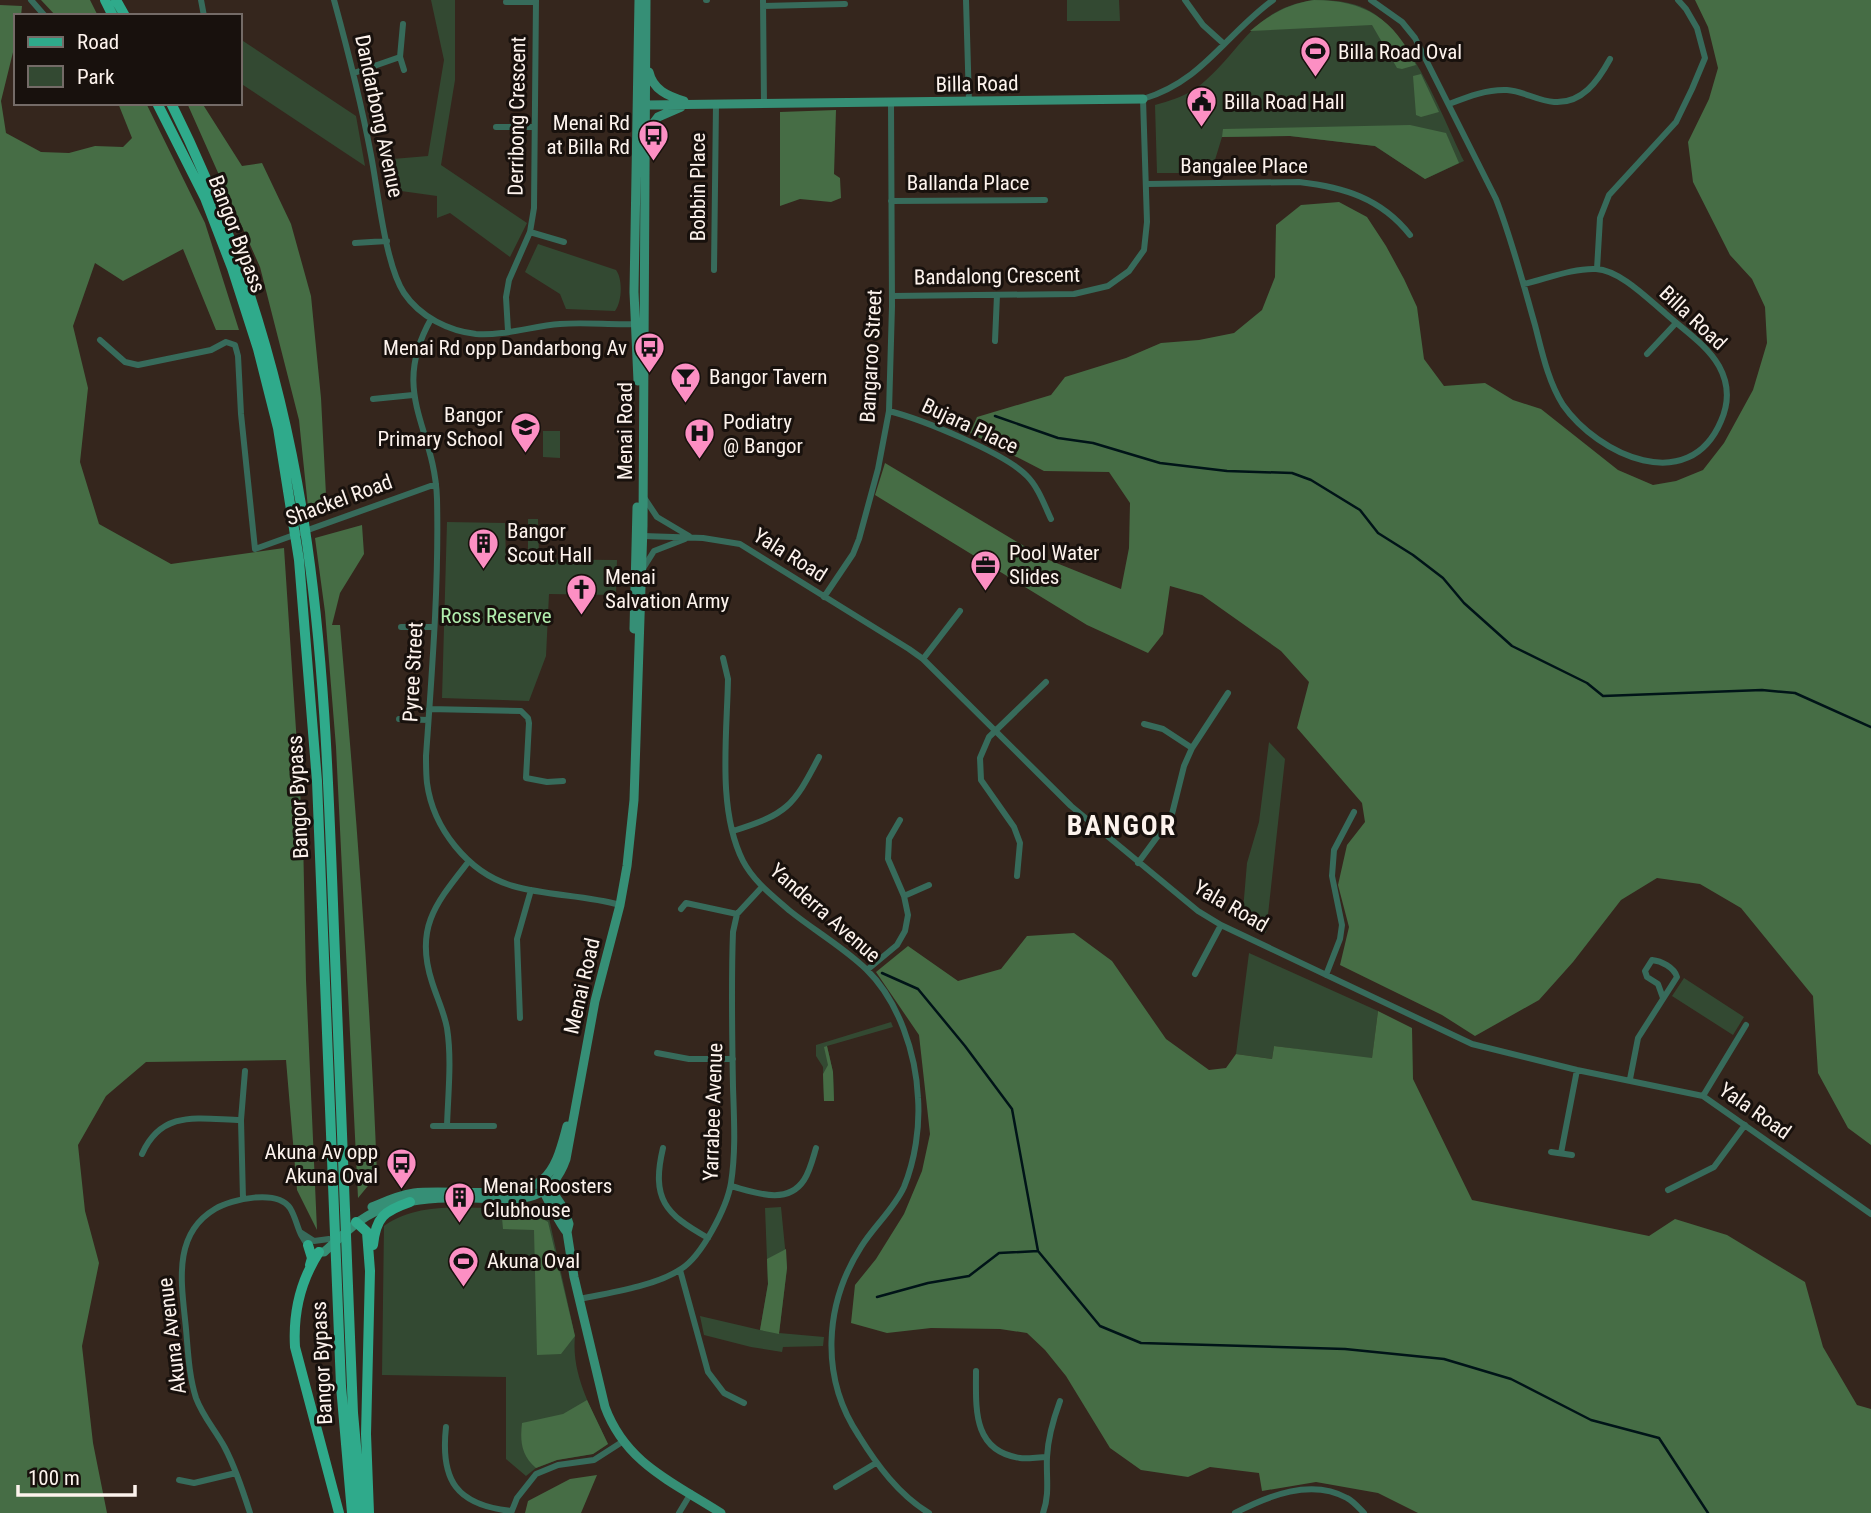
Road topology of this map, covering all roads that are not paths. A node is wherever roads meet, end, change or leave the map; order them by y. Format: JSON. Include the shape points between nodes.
{"nodes":[{"id":1,"x":31,"y":0,"type":"edge"},
{"id":2,"x":334,"y":0,"type":"edge"},
{"id":3,"x":639,"y":0,"type":"edge"},
{"id":4,"x":646,"y":0,"type":"edge"},
{"id":5,"x":966,"y":0,"type":"edge"},
{"id":6,"x":1185,"y":0,"type":"edge"},
{"id":7,"x":1273,"y":0,"type":"edge"},
{"id":8,"x":1371,"y":0,"type":"edge"},
{"id":9,"x":1678,"y":0,"type":"edge"},
{"id":10,"x":536,"y":1,"type":"edge"},
{"id":11,"x":506,"y":2,"type":"dead end"},
{"id":12,"x":763,"y":3,"type":"edge"},
{"id":13,"x":845,"y":4,"type":"dead end"},
{"id":14,"x":43,"y":14,"type":"edge"},
{"id":15,"x":402,"y":24,"type":"dead end"},
{"id":16,"x":646,"y":42,"type":"junction"},
{"id":17,"x":1224,"y":44,"type":"junction"},
{"id":18,"x":400,"y":57,"type":"junction"},
{"id":19,"x":1611,"y":60,"type":"dead end"},
{"id":20,"x":404,"y":70,"type":"dead end"},
{"id":21,"x":355,"y":72,"type":"junction"},
{"id":22,"x":638,"y":74,"type":"junction"},
{"id":23,"x":1143,"y":99,"type":"junction"},
{"id":24,"x":969,"y":102,"type":"junction"},
{"id":25,"x":891,"y":103,"type":"junction"},
{"id":26,"x":704,"y":104,"type":"junction"},
{"id":27,"x":716,"y":104,"type":"junction"},
{"id":28,"x":764,"y":104,"type":"junction"},
{"id":29,"x":1449,"y":104,"type":"junction"},
{"id":30,"x":158,"y":105,"type":"edge"},
{"id":31,"x":172,"y":105,"type":"edge"},
{"id":32,"x":646,"y":105,"type":"junction"},
{"id":33,"x":496,"y":127,"type":"dead end"},
{"id":34,"x":534,"y":127,"type":"junction"},
{"id":35,"x":646,"y":134,"type":"junction"},
{"id":36,"x":636,"y":142,"type":"junction"},
{"id":37,"x":1146,"y":184,"type":"junction"},
{"id":38,"x":1045,"y":200,"type":"dead end"},
{"id":39,"x":891,"y":201,"type":"junction"},
{"id":40,"x":530,"y":232,"type":"junction"},
{"id":41,"x":1410,"y":235,"type":"dead end"},
{"id":42,"x":387,"y":241,"type":"junction"},
{"id":43,"x":564,"y":242,"type":"dead end"},
{"id":44,"x":355,"y":243,"type":"dead end"},
{"id":45,"x":1597,"y":269,"type":"junction"},
{"id":46,"x":715,"y":270,"type":"dead end"},
{"id":47,"x":1524,"y":284,"type":"junction"},
{"id":48,"x":996,"y":295,"type":"junction"},
{"id":49,"x":892,"y":296,"type":"junction"},
{"id":50,"x":431,"y":319,"type":"junction"},
{"id":51,"x":1676,"y":323,"type":"junction"},
{"id":52,"x":639,"y":324,"type":"junction"},
{"id":53,"x":508,"y":331,"type":"junction"},
{"id":54,"x":100,"y":341,"type":"dead end"},
{"id":55,"x":995,"y":341,"type":"dead end"},
{"id":56,"x":1647,"y":354,"type":"dead end"},
{"id":57,"x":413,"y":395,"type":"junction"},
{"id":58,"x":373,"y":399,"type":"dead end"},
{"id":59,"x":889,"y":411,"type":"junction"},
{"id":60,"x":436,"y":484,"type":"junction"},
{"id":61,"x":642,"y":489,"type":"junction"},
{"id":62,"x":1051,"y":519,"type":"dead end"},
{"id":63,"x":299,"y":523,"type":"junction"},
{"id":64,"x":639,"y":537,"type":"junction"},
{"id":65,"x":691,"y":537,"type":"junction"},
{"id":66,"x":304,"y":559,"type":"junction"},
{"id":67,"x":642,"y":571,"type":"junction"},
{"id":68,"x":824,"y":597,"type":"junction"},
{"id":69,"x":960,"y":611,"type":"dead end"},
{"id":70,"x":401,"y":626,"type":"dead end"},
{"id":71,"x":433,"y":627,"type":"junction"},
{"id":72,"x":723,"y":658,"type":"dead end"},
{"id":73,"x":923,"y":659,"type":"junction"},
{"id":74,"x":1046,"y":682,"type":"dead end"},
{"id":75,"x":1228,"y":693,"type":"dead end"},
{"id":76,"x":429,"y":709,"type":"junction"},
{"id":77,"x":399,"y":719,"type":"dead end"},
{"id":78,"x":428,"y":720,"type":"junction"},
{"id":79,"x":1144,"y":724,"type":"dead end"},
{"id":80,"x":996,"y":733,"type":"junction"},
{"id":81,"x":1192,"y":748,"type":"junction"},
{"id":82,"x":636,"y":757,"type":"junction"},
{"id":83,"x":819,"y":757,"type":"dead end"},
{"id":84,"x":563,"y":781,"type":"dead end"},
{"id":85,"x":1354,"y":812,"type":"dead end"},
{"id":86,"x":900,"y":820,"type":"dead end"},
{"id":87,"x":733,"y":831,"type":"junction"},
{"id":88,"x":469,"y":861,"type":"junction"},
{"id":89,"x":1138,"y":863,"type":"junction"},
{"id":90,"x":1017,"y":876,"type":"dead end"},
{"id":91,"x":929,"y":885,"type":"dead end"},
{"id":92,"x":762,"y":887,"type":"junction"},
{"id":93,"x":531,"y":890,"type":"junction"},
{"id":94,"x":904,"y":896,"type":"junction"},
{"id":95,"x":620,"y":905,"type":"junction"},
{"id":96,"x":681,"y":909,"type":"dead end"},
{"id":97,"x":737,"y":914,"type":"junction"},
{"id":98,"x":1222,"y":925,"type":"junction"},
{"id":99,"x":867,"y":970,"type":"junction"},
{"id":100,"x":1195,"y":975,"type":"dead end"},
{"id":101,"x":1326,"y":975,"type":"junction"},
{"id":102,"x":1663,"y":998,"type":"junction"},
{"id":103,"x":520,"y":1018,"type":"dead end"},
{"id":104,"x":1746,"y":1026,"type":"dead end"},
{"id":105,"x":657,"y":1053,"type":"dead end"},
{"id":106,"x":733,"y":1059,"type":"junction"},
{"id":107,"x":1577,"y":1070,"type":"junction"},
{"id":108,"x":245,"y":1071,"type":"dead end"},
{"id":109,"x":1630,"y":1079,"type":"junction"},
{"id":110,"x":1703,"y":1096,"type":"junction"},
{"id":111,"x":241,"y":1120,"type":"junction"},
{"id":112,"x":1745,"y":1125,"type":"junction"},
{"id":113,"x":433,"y":1126,"type":"dead end"},
{"id":114,"x":447,"y":1126,"type":"junction"},
{"id":115,"x":494,"y":1126,"type":"dead end"},
{"id":116,"x":663,"y":1148,"type":"dead end"},
{"id":117,"x":816,"y":1148,"type":"dead end"},
{"id":118,"x":1551,"y":1152,"type":"dead end"},
{"id":119,"x":1561,"y":1153,"type":"junction"},
{"id":120,"x":142,"y":1154,"type":"dead end"},
{"id":121,"x":1572,"y":1155,"type":"dead end"},
{"id":122,"x":544,"y":1185,"type":"junction"},
{"id":123,"x":731,"y":1186,"type":"junction"},
{"id":124,"x":1668,"y":1190,"type":"dead end"},
{"id":125,"x":243,"y":1199,"type":"junction"},
{"id":126,"x":410,"y":1202,"type":"junction"},
{"id":127,"x":1871,"y":1214,"type":"edge"},
{"id":128,"x":355,"y":1220,"type":"junction"},
{"id":129,"x":296,"y":1224,"type":"junction"},
{"id":130,"x":708,"y":1238,"type":"junction"},
{"id":131,"x":308,"y":1245,"type":"junction"},
{"id":132,"x":323,"y":1246,"type":"junction"},
{"id":133,"x":309,"y":1269,"type":"junction"},
{"id":134,"x":680,"y":1270,"type":"junction"},
{"id":135,"x":370,"y":1271,"type":"junction"},
{"id":136,"x":579,"y":1299,"type":"junction"},
{"id":137,"x":976,"y":1371,"type":"dead end"},
{"id":138,"x":1060,"y":1401,"type":"dead end"},
{"id":139,"x":744,"y":1403,"type":"dead end"},
{"id":140,"x":446,"y":1427,"type":"dead end"},
{"id":141,"x":622,"y":1442,"type":"junction"},
{"id":142,"x":1047,"y":1457,"type":"junction"},
{"id":143,"x":876,"y":1463,"type":"junction"},
{"id":144,"x":236,"y":1473,"type":"junction"},
{"id":145,"x":180,"y":1480,"type":"dead end"},
{"id":146,"x":836,"y":1487,"type":"dead end"},
{"id":147,"x":691,"y":1493,"type":"junction"},
{"id":148,"x":511,"y":1512,"type":"edge"},
{"id":149,"x":250,"y":1513,"type":"edge"},
{"id":150,"x":339,"y":1513,"type":"edge"},
{"id":151,"x":352,"y":1513,"type":"edge"},
{"id":152,"x":362,"y":1513,"type":"edge"},
{"id":153,"x":369,"y":1513,"type":"edge"},
{"id":154,"x":679,"y":1513,"type":"edge"},
{"id":155,"x":721,"y":1513,"type":"edge"},
{"id":156,"x":929,"y":1513,"type":"edge"},
{"id":157,"x":1044,"y":1513,"type":"edge"},
{"id":158,"x":1235,"y":1513,"type":"edge"},
{"id":159,"x":1364,"y":1513,"type":"edge"}],
"edges":[{"from":1,"to":14,"type":"street"},
{"from":2,"to":21,"type":"street","name":"Dandarbong Avenue"},
{"from":3,"to":22,"type":"main road","name":"Menai Road"},
{"from":4,"to":16,"type":"main road","name":"Menai Road"},
{"from":5,"to":24,"type":"street"},
{"from":6,"to":17,"type":"street"},
{"from":7,"to":17,"type":"street","name":"Billa Road"},
{"from":8,"to":29,"type":"street","name":"Billa Road","via":[[1402,22],[1415,38]]},
{"from":9,"to":45,"type":"street","via":[[1698,28],[1704,58],[1676,121],[1609,195],[1600,218]]},
{"from":10,"to":11,"type":"street"},
{"from":10,"to":34,"type":"street","name":"Derribong Crescent"},
{"from":12,"to":13,"type":"street"},
{"from":12,"to":28,"type":"street"},
{"from":15,"to":18,"type":"street"},
{"from":16,"to":26,"type":"main road","via":[[650,77],[658,89]]},
{"from":16,"to":32,"type":"main road","name":"Menai Road"},
{"from":17,"to":23,"type":"street","name":"Billa Road","via":[[1190,77]]},
{"from":18,"to":20,"type":"street"},
{"from":18,"to":21,"type":"street"},
{"from":19,"to":29,"type":"street","via":[[1596,84],[1576,98],[1554,102],[1507,90],[1483,92]]},
{"from":21,"to":42,"type":"street","name":"Dandarbong Avenue"},
{"from":22,"to":32,"type":"main road","name":"Menai Road","via":[[639,95]]},
{"from":22,"to":36,"type":"main road","name":"Menai Road"},
{"from":23,"to":24,"type":"main road","name":"Billa Road"},
{"from":23,"to":37,"type":"street","name":"Bandalong Crescent"},
{"from":24,"to":25,"type":"main road","name":"Billa Road"},
{"from":25,"to":28,"type":"main road","name":"Billa Road"},
{"from":25,"to":39,"type":"street","name":"Bangaroo Street"},
{"from":26,"to":27,"type":"main road","name":"Billa Road"},
{"from":26,"to":32,"type":"main road","name":"Billa Road"},
{"from":26,"to":35,"type":"main road","via":[[663,114]]},
{"from":27,"to":28,"type":"main road","name":"Billa Road"},
{"from":27,"to":46,"type":"street","name":"Bobbin Place"},
{"from":29,"to":47,"type":"street","name":"Billa Road","via":[[1496,199]]},
{"from":30,"to":63,"type":"main road","name":"Bangor Bypass","via":[[205,198],[232,268],[258,349]]},
{"from":31,"to":63,"type":"main road","name":"Bangor Bypass","via":[[237,253],[267,348],[287,434]]},
{"from":32,"to":35,"type":"main road","name":"Menai Road"},
{"from":32,"to":36,"type":"main road","name":"Menai Road","via":[[639,116]]},
{"from":33,"to":34,"type":"street"},
{"from":34,"to":40,"type":"street","name":"Derribong Crescent"},
{"from":35,"to":52,"type":"main road","name":"Menai Road"},
{"from":36,"to":52,"type":"main road","name":"Menai Road"},
{"from":37,"to":41,"type":"street","name":"Bangalee Place","via":[[1323,185],[1376,203]]},
{"from":37,"to":48,"type":"street","name":"Bandalong Crescent","via":[[1144,250],[1129,271],[1108,286],[1074,295]]},
{"from":38,"to":39,"type":"street","name":"Ballanda Place"},
{"from":39,"to":49,"type":"street","name":"Bangaroo Street"},
{"from":40,"to":43,"type":"street"},
{"from":40,"to":53,"type":"street","name":"Derribong Crescent","via":[[509,280]]},
{"from":42,"to":44,"type":"street"},
{"from":42,"to":50,"type":"street","name":"Dandarbong Avenue","via":[[404,292]]},
{"from":45,"to":47,"type":"street"},
{"from":45,"to":51,"type":"street","name":"Billa Road","via":[[1634,287]]},
{"from":47,"to":51,"type":"street","name":"Billa Road","via":[[1545,362],[1565,407],[1620,453],[1653,464],[1696,454],[1714,437],[1727,407],[1727,385],[1719,365]]},
{"from":48,"to":49,"type":"street","name":"Bandalong Crescent"},
{"from":48,"to":55,"type":"street"},
{"from":49,"to":59,"type":"street","name":"Bangaroo Street"},
{"from":50,"to":53,"type":"street","name":"Dandarbong Avenue","via":[[477,334]]},
{"from":50,"to":57,"type":"street","name":"Pyree Street","via":[[416,354]]},
{"from":51,"to":56,"type":"street"},
{"from":52,"to":53,"type":"street","name":"Dandarbong Avenue","via":[[562,324]]},
{"from":52,"to":61,"type":"main road","name":"Menai Road"},
{"from":52,"to":64,"type":"main road","name":"Menai Road"},
{"from":54,"to":60,"type":"street","name":"Shackel Road","via":[[125,362],[138,365],[226,342],[234,345],[255,549]]},
{"from":57,"to":58,"type":"street"},
{"from":57,"to":60,"type":"street","name":"Pyree Street"},
{"from":59,"to":62,"type":"street","name":"Bujara Place","via":[[914,417],[1011,463],[1034,484]]},
{"from":59,"to":68,"type":"street","name":"Bangaroo Street","via":[[859,539]]},
{"from":60,"to":71,"type":"street","name":"Pyree Street"},
{"from":61,"to":64,"type":"main road","name":"Menai Road"},
{"from":61,"to":65,"type":"street","via":[[657,517]]},
{"from":63,"to":66,"type":"main road","name":"Bangor Bypass"},
{"from":64,"to":65,"type":"street","name":"Yala Road"},
{"from":64,"to":67,"type":"main road","name":"Menai Road"},
{"from":64,"to":82,"type":"main road","name":"Menai Road"},
{"from":65,"to":67,"type":"street","via":[[654,551]]},
{"from":65,"to":68,"type":"street","name":"Yala Road","via":[[740,544]]},
{"from":66,"to":151,"type":"main road","name":"Bangor Bypass","via":[[341,1386]]},
{"from":66,"to":152,"type":"main road","name":"Bangor Bypass","via":[[324,723],[353,1413]]},
{"from":67,"to":82,"type":"main road","name":"Menai Road"},
{"from":68,"to":73,"type":"street","name":"Yala Road"},
{"from":69,"to":73,"type":"street"},
{"from":70,"to":71,"type":"street"},
{"from":71,"to":76,"type":"street","name":"Pyree Street"},
{"from":72,"to":87,"type":"street","name":"Yanderra Avenue","via":[[728,679],[726,789]]},
{"from":73,"to":80,"type":"street","name":"Yala Road"},
{"from":74,"to":80,"type":"street"},
{"from":75,"to":81,"type":"street"},
{"from":76,"to":78,"type":"street","name":"Pyree Street"},
{"from":76,"to":84,"type":"street","via":[[521,711],[529,723],[526,778]]},
{"from":77,"to":78,"type":"street"},
{"from":78,"to":88,"type":"street","name":"Pyree Street","via":[[427,782],[432,806],[441,827]]},
{"from":79,"to":81,"type":"street","via":[[1163,729]]},
{"from":80,"to":89,"type":"street","name":"Yala Road"},
{"from":80,"to":90,"type":"street","via":[[989,737],[980,758],[981,780],[1014,827],[1020,843]]},
{"from":81,"to":89,"type":"street","via":[[1171,818]]},
{"from":82,"to":95,"type":"main road","name":"Menai Road"},
{"from":83,"to":87,"type":"street","via":[[800,794],[786,809]]},
{"from":85,"to":101,"type":"street","via":[[1334,850],[1332,876],[1342,925]]},
{"from":86,"to":94,"type":"street","via":[[889,839],[888,859]]},
{"from":87,"to":92,"type":"street","name":"Yanderra Avenue","via":[[743,861]]},
{"from":88,"to":93,"type":"street","name":"Pyree Street","via":[[510,885]]},
{"from":88,"to":114,"type":"street","via":[[438,901],[425,942],[426,964],[447,1032]]},
{"from":89,"to":98,"type":"street","name":"Yala Road"},
{"from":91,"to":94,"type":"street"},
{"from":92,"to":97,"type":"street"},
{"from":92,"to":99,"type":"street","name":"Yanderra Avenue"},
{"from":93,"to":95,"type":"street","name":"Pyree Street"},
{"from":93,"to":103,"type":"street","via":[[517,939]]},
{"from":94,"to":99,"type":"street","via":[[905,931],[897,946]]},
{"from":95,"to":122,"type":"main road","name":"Menai Road","via":[[595,1002],[566,1159],[558,1176]]},
{"from":96,"to":97,"type":"street","via":[[686,903]]},
{"from":97,"to":106,"type":"street","name":"Yarrabee Avenue","via":[[732,948]]},
{"from":98,"to":100,"type":"street"},
{"from":98,"to":101,"type":"street","name":"Yala Road"},
{"from":99,"to":143,"type":"street","name":"Yanderra Avenue","via":[[887,996],[910,1047],[918,1098],[916,1141],[903,1187],[844,1277],[831,1340],[838,1397]]},
{"from":101,"to":107,"type":"street","name":"Yala Road","via":[[1472,1044]]},
{"from":102,"to":102,"type":"street","via":[[1658,984],[1645,971],[1651,960],[1676,973]]},
{"from":102,"to":109,"type":"street","via":[[1638,1038]]},
{"from":104,"to":110,"type":"street"},
{"from":105,"to":106,"type":"street"},
{"from":106,"to":123,"type":"street","name":"Yarrabee Avenue"},
{"from":107,"to":109,"type":"street","name":"Yala Road"},
{"from":107,"to":119,"type":"street"},
{"from":108,"to":111,"type":"street"},
{"from":109,"to":110,"type":"street","name":"Yala Road"},
{"from":110,"to":112,"type":"street","name":"Yala Road"},
{"from":111,"to":120,"type":"street","via":[[172,1122],[153,1135]]},
{"from":111,"to":125,"type":"street"},
{"from":112,"to":124,"type":"street","via":[[1714,1167]]},
{"from":112,"to":127,"type":"street","name":"Yala Road"},
{"from":113,"to":114,"type":"street"},
{"from":114,"to":115,"type":"street"},
{"from":116,"to":130,"type":"street","via":[[659,1192],[669,1211]]},
{"from":117,"to":123,"type":"street","via":[[804,1180],[793,1191],[781,1196]]},
{"from":118,"to":119,"type":"street"},
{"from":119,"to":121,"type":"street"},
{"from":122,"to":126,"type":"main road","via":[[526,1198],[512,1200]]},
{"from":122,"to":128,"type":"main road","via":[[512,1191],[410,1194],[384,1202]]},
{"from":122,"to":136,"type":"main road","via":[[567,1216]]},
{"from":123,"to":130,"type":"street","name":"Yarrabee Avenue"},
{"from":125,"to":129,"type":"street","name":"Akuna Avenue","via":[[281,1200]]},
{"from":125,"to":144,"type":"street","name":"Akuna Avenue","via":[[200,1220],[185,1246],[181,1268],[192,1384]]},
{"from":126,"to":128,"type":"main road"},
{"from":126,"to":135,"type":"main road","via":[[379,1220]]},
{"from":128,"to":132,"type":"main road"},
{"from":128,"to":132,"type":"main road"},
{"from":128,"to":135,"type":"main road","via":[[368,1235]]},
{"from":129,"to":131,"type":"street","name":"Akuna Avenue"},
{"from":129,"to":132,"type":"street","name":"Akuna Avenue","via":[[304,1236]]},
{"from":130,"to":134,"type":"street","name":"Yarrabee Avenue"},
{"from":131,"to":132,"type":"street","name":"Akuna Avenue"},
{"from":131,"to":133,"type":"main road"},
{"from":132,"to":133,"type":"main road"},
{"from":133,"to":150,"type":"main road","via":[[297,1309],[295,1347]]},
{"from":134,"to":136,"type":"street","name":"Yarrabee Avenue","via":[[644,1285]]},
{"from":134,"to":139,"type":"street","via":[[708,1371],[724,1393]]},
{"from":135,"to":153,"type":"main road"},
{"from":136,"to":141,"type":"main road","via":[[605,1407]]},
{"from":137,"to":142,"type":"street","via":[[981,1431],[994,1450],[1019,1458]]},
{"from":138,"to":142,"type":"street","via":[[1050,1428]]},
{"from":140,"to":148,"type":"street","via":[[445,1464],[453,1482],[481,1507]]},
{"from":141,"to":147,"type":"main road","via":[[641,1461]]},
{"from":141,"to":148,"type":"street","via":[[594,1460],[558,1465],[536,1474]]},
{"from":142,"to":157,"type":"street","via":[[1049,1499]]},
{"from":143,"to":146,"type":"street"},
{"from":143,"to":156,"type":"street","name":"Yanderra Avenue","via":[[914,1504]]},
{"from":144,"to":145,"type":"street","via":[[194,1483]]},
{"from":144,"to":149,"type":"street","name":"Akuna Avenue"},
{"from":147,"to":154,"type":"street"},
{"from":147,"to":155,"type":"main road"},
{"from":158,"to":159,"type":"street","via":[[1273,1494],[1304,1490],[1348,1498]]}]}
